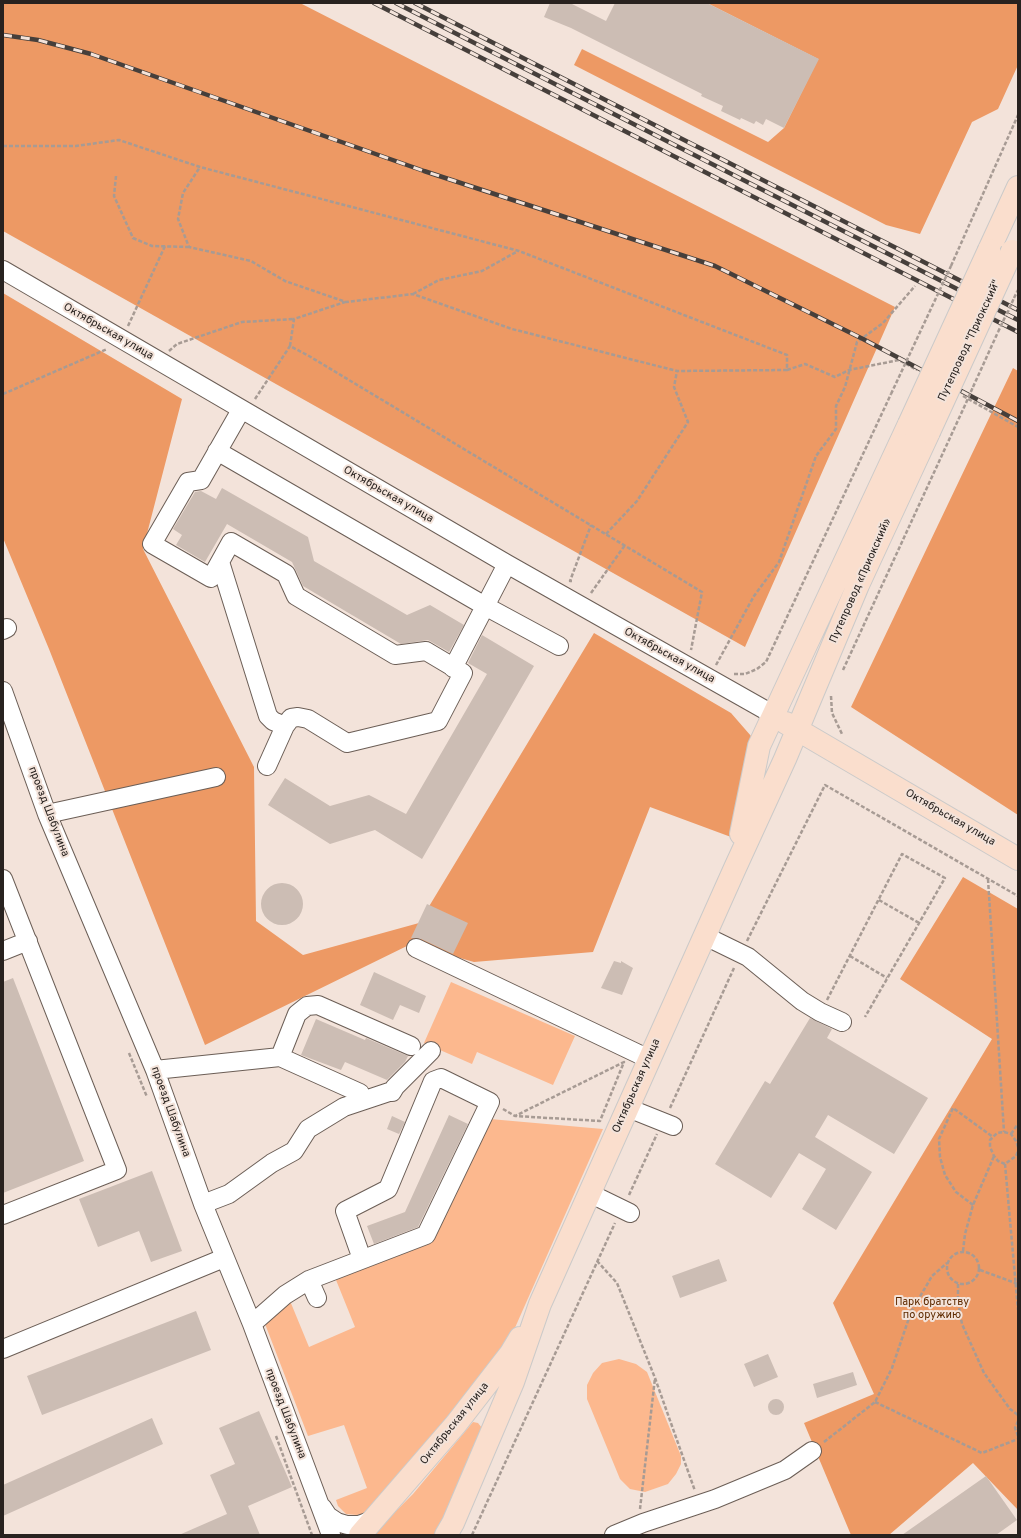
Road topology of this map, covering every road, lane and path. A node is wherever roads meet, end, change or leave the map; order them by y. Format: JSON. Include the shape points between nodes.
{"nodes":[{"id":1,"x":1018,"y":115,"type":"edge"},
{"id":2,"x":3,"y":146,"type":"edge"},
{"id":3,"x":200,"y":167,"type":"junction"},
{"id":4,"x":116,"y":176,"type":"dead end"},
{"id":5,"x":1018,"y":187,"type":"edge"},
{"id":6,"x":1015,"y":245,"type":"edge"},
{"id":7,"x":165,"y":246,"type":"junction"},
{"id":8,"x":189,"y":247,"type":"junction"},
{"id":9,"x":518,"y":251,"type":"junction"},
{"id":10,"x":3,"y":270,"type":"edge"},
{"id":11,"x":915,"y":286,"type":"dead end"},
{"id":12,"x":1018,"y":290,"type":"edge"},
{"id":13,"x":413,"y":294,"type":"junction"},
{"id":14,"x":346,"y":302,"type":"junction"},
{"id":15,"x":294,"y":319,"type":"junction"},
{"id":16,"x":123,"y":340,"type":"junction"},
{"id":17,"x":290,"y":346,"type":"junction"},
{"id":18,"x":157,"y":360,"type":"junction"},
{"id":19,"x":787,"y":370,"type":"junction"},
{"id":20,"x":849,"y":370,"type":"junction"},
{"id":21,"x":677,"y":371,"type":"junction"},
{"id":22,"x":3,"y":394,"type":"edge"},
{"id":23,"x":244,"y":411,"type":"junction"},
{"id":24,"x":909,"y":424,"type":"joint"},
{"id":25,"x":929,"y":432,"type":"joint"},
{"id":26,"x":217,"y":451,"type":"junction"},
{"id":27,"x":591,"y":525,"type":"junction"},
{"id":28,"x":606,"y":534,"type":"junction"},
{"id":29,"x":625,"y":545,"type":"junction"},
{"id":30,"x":220,"y":562,"type":"junction"},
{"id":31,"x":507,"y":564,"type":"junction"},
{"id":32,"x":576,"y":584,"type":"dead end"},
{"id":33,"x":586,"y":590,"type":"dead end"},
{"id":34,"x":591,"y":593,"type":"junction"},
{"id":35,"x":595,"y":595,"type":"dead end"},
{"id":36,"x":485,"y":606,"type":"junction"},
{"id":37,"x":559,"y":646,"type":"dead end"},
{"id":38,"x":684,"y":647,"type":"dead end"},
{"id":39,"x":691,"y":651,"type":"junction"},
{"id":40,"x":697,"y":654,"type":"dead end"},
{"id":41,"x":453,"y":668,"type":"junction"},
{"id":42,"x":721,"y":668,"type":"dead end"},
{"id":43,"x":731,"y":674,"type":"dead end"},
{"id":44,"x":841,"y":675,"type":"dead end"},
{"id":45,"x":834,"y":689,"type":"dead end"},
{"id":46,"x":3,"y":691,"type":"edge"},
{"id":47,"x":774,"y":715,"type":"junction"},
{"id":48,"x":285,"y":726,"type":"junction"},
{"id":49,"x":797,"y":731,"type":"junction"},
{"id":50,"x":847,"y":739,"type":"dead end"},
{"id":51,"x":267,"y":766,"type":"dead end"},
{"id":52,"x":216,"y":777,"type":"dead end"},
{"id":53,"x":48,"y":814,"type":"junction"},
{"id":54,"x":1018,"y":859,"type":"edge"},
{"id":55,"x":734,"y":868,"type":"junction"},
{"id":56,"x":988,"y":878,"type":"junction"},
{"id":57,"x":3,"y":879,"type":"edge"},
{"id":58,"x":1018,"y":896,"type":"edge"},
{"id":59,"x":879,"y":900,"type":"junction"},
{"id":60,"x":919,"y":923,"type":"junction"},
{"id":61,"x":705,"y":936,"type":"junction"},
{"id":62,"x":28,"y":941,"type":"junction"},
{"id":63,"x":416,"y":948,"type":"dead end"},
{"id":64,"x":3,"y":951,"type":"edge"},
{"id":65,"x":741,"y":953,"type":"junction"},
{"id":66,"x":850,"y":956,"type":"junction"},
{"id":67,"x":887,"y":978,"type":"junction"},
{"id":68,"x":820,"y":1012,"type":"junction"},
{"id":69,"x":865,"y":1017,"type":"dead end"},
{"id":70,"x":842,"y":1022,"type":"dead end"},
{"id":71,"x":411,"y":1046,"type":"dead end"},
{"id":72,"x":431,"y":1051,"type":"dead end"},
{"id":73,"x":280,"y":1057,"type":"junction"},
{"id":74,"x":649,"y":1059,"type":"junction"},
{"id":75,"x":155,"y":1070,"type":"junction"},
{"id":76,"x":360,"y":1093,"type":"dead end"},
{"id":77,"x":490,"y":1102,"type":"junction"},
{"id":78,"x":628,"y":1108,"type":"junction"},
{"id":79,"x":515,"y":1116,"type":"junction"},
{"id":80,"x":668,"y":1123,"type":"junction"},
{"id":81,"x":1018,"y":1124,"type":"edge"},
{"id":82,"x":1004,"y":1132,"type":"junction"},
{"id":83,"x":1011,"y":1134,"type":"junction"},
{"id":84,"x":993,"y":1137,"type":"junction"},
{"id":85,"x":1018,"y":1147,"type":"edge"},
{"id":86,"x":1018,"y":1152,"type":"edge"},
{"id":87,"x":994,"y":1156,"type":"junction"},
{"id":88,"x":1005,"y":1164,"type":"junction"},
{"id":89,"x":589,"y":1194,"type":"junction"},
{"id":90,"x":203,"y":1204,"type":"junction"},
{"id":91,"x":973,"y":1205,"type":"junction"},
{"id":92,"x":626,"y":1211,"type":"junction"},
{"id":93,"x":3,"y":1215,"type":"edge"},
{"id":94,"x":963,"y":1251,"type":"junction"},
{"id":95,"x":224,"y":1258,"type":"junction"},
{"id":96,"x":362,"y":1259,"type":"junction"},
{"id":97,"x":597,"y":1261,"type":"junction"},
{"id":98,"x":947,"y":1263,"type":"junction"},
{"id":99,"x":980,"y":1270,"type":"junction"},
{"id":100,"x":309,"y":1280,"type":"junction"},
{"id":101,"x":958,"y":1284,"type":"junction"},
{"id":102,"x":1016,"y":1284,"type":"edge"},
{"id":103,"x":317,"y":1298,"type":"dead end"},
{"id":104,"x":540,"y":1304,"type":"junction"},
{"id":105,"x":1018,"y":1310,"type":"edge"},
{"id":106,"x":252,"y":1324,"type":"junction"},
{"id":107,"x":3,"y":1349,"type":"edge"},
{"id":108,"x":655,"y":1378,"type":"junction"},
{"id":109,"x":875,"y":1402,"type":"junction"},
{"id":110,"x":1018,"y":1416,"type":"edge"},
{"id":111,"x":1018,"y":1421,"type":"edge"},
{"id":112,"x":1018,"y":1438,"type":"edge"},
{"id":113,"x":812,"y":1451,"type":"joint"},
{"id":114,"x":318,"y":1501,"type":"junction"},
{"id":115,"x":700,"y":1504,"type":"junction"},
{"id":116,"x":638,"y":1525,"type":"junction"},
{"id":117,"x":367,"y":1528,"type":"edge"},
{"id":118,"x":331,"y":1535,"type":"edge"},
{"id":119,"x":446,"y":1535,"type":"edge"},
{"id":120,"x":472,"y":1535,"type":"edge"},
{"id":121,"x":614,"y":1535,"type":"edge"}],
"edges":[{"from":1,"to":43,"type":"path","bridge":true,"via":[[969,227],[766,662],[745,674]]},
{"from":2,"to":3,"type":"path","via":[[76,146],[119,140]]},
{"from":3,"to":8,"type":"path","via":[[183,193],[178,219]]},
{"from":3,"to":9,"type":"path"},
{"from":4,"to":7,"type":"path","via":[[114,196],[133,238],[152,246]]},
{"from":5,"to":24,"type":"main road","name":"Путепровод \"Приокский\"","bridge":true},
{"from":6,"to":25,"type":"main road","name":"Путепровод \"Приокский\"","bridge":true},
{"from":7,"to":8,"type":"path"},
{"from":7,"to":16,"type":"path"},
{"from":8,"to":14,"type":"path","via":[[251,261],[285,281]]},
{"from":9,"to":13,"type":"path","via":[[482,271],[439,280]]},
{"from":9,"to":19,"type":"path","via":[[787,356]]},
{"from":10,"to":16,"type":"street","name":"Октябрьская улица"},
{"from":11,"to":20,"type":"path","via":[[883,324],[857,342]]},
{"from":12,"to":44,"type":"path","bridge":true},
{"from":13,"to":14,"type":"path"},
{"from":13,"to":21,"type":"path","via":[[512,329]]},
{"from":14,"to":15,"type":"path"},
{"from":15,"to":17,"type":"path"},
{"from":15,"to":18,"type":"path","via":[[242,322],[177,344]]},
{"from":16,"to":18,"type":"street","name":"Октябрьская улица"},
{"from":16,"to":22,"type":"path"},
{"from":17,"to":23,"type":"path"},
{"from":17,"to":27,"type":"path"},
{"from":18,"to":23,"type":"street","name":"Октябрьская улица"},
{"from":19,"to":20,"type":"path","via":[[805,364],[835,377]]},
{"from":19,"to":21,"type":"path"},
{"from":20,"to":42,"type":"path","via":[[845,387],[836,406],[836,429],[816,456],[779,562],[754,596],[715,665]]},
{"from":21,"to":28,"type":"path","via":[[674,387],[688,422],[637,501]]},
{"from":23,"to":26,"type":"street"},
{"from":23,"to":31,"type":"street","name":"Октябрьская улица"},
{"from":24,"to":47,"type":"main road","name":"Путепровод «Приокский»"},
{"from":25,"to":49,"type":"main road","name":"Путепровод «Приокский»","via":[[858,585]]},
{"from":26,"to":30,"type":"street","via":[[201,480],[188,482],[152,544],[211,578]]},
{"from":26,"to":36,"type":"street"},
{"from":27,"to":28,"type":"path"},
{"from":27,"to":32,"type":"path","via":[[570,580]]},
{"from":28,"to":29,"type":"path"},
{"from":29,"to":34,"type":"path"},
{"from":29,"to":39,"type":"path","via":[[702,592]]},
{"from":30,"to":41,"type":"street","via":[[231,542],[286,574],[296,596],[395,655],[426,651]]},
{"from":30,"to":48,"type":"street","via":[[268,716]]},
{"from":31,"to":36,"type":"street"},
{"from":31,"to":47,"type":"street","name":"Октябрьская улица"},
{"from":33,"to":34,"type":"path"},
{"from":34,"to":35,"type":"path"},
{"from":36,"to":37,"type":"street"},
{"from":36,"to":41,"type":"street"},
{"from":38,"to":39,"type":"path"},
{"from":39,"to":40,"type":"path"},
{"from":41,"to":48,"type":"street","via":[[463,673],[438,721],[347,743],[308,719],[298,716],[291,718]]},
{"from":45,"to":50,"type":"path","via":[[831,696],[832,713]]},
{"from":46,"to":53,"type":"street","name":"проезд Шабулина"},
{"from":47,"to":49,"type":"main road","name":"Октябрьская улица"},
{"from":47,"to":55,"type":"main road","name":"Октябрьская улица","via":[[759,746]]},
{"from":48,"to":51,"type":"street"},
{"from":49,"to":54,"type":"main road","name":"Октябрьская улица"},
{"from":49,"to":55,"type":"main road","name":"Октябрьская улица"},
{"from":52,"to":53,"type":"street"},
{"from":53,"to":75,"type":"street","name":"проезд Шабулина"},
{"from":55,"to":61,"type":"main road","name":"Октябрьская улица"},
{"from":56,"to":58,"type":"path"},
{"from":56,"to":65,"type":"path","via":[[825,785]]},
{"from":56,"to":82,"type":"path"},
{"from":57,"to":62,"type":"street"},
{"from":59,"to":60,"type":"path"},
{"from":59,"to":60,"type":"path","via":[[902,854],[945,878]]},
{"from":59,"to":66,"type":"path"},
{"from":60,"to":67,"type":"path"},
{"from":61,"to":65,"type":"street"},
{"from":61,"to":74,"type":"main road","name":"Октябрьская улица"},
{"from":62,"to":64,"type":"street"},
{"from":62,"to":93,"type":"street","via":[[117,1170]]},
{"from":63,"to":74,"type":"street"},
{"from":65,"to":68,"type":"street"},
{"from":65,"to":80,"type":"path"},
{"from":66,"to":67,"type":"path"},
{"from":66,"to":68,"type":"path"},
{"from":67,"to":69,"type":"path"},
{"from":68,"to":70,"type":"street"},
{"from":71,"to":73,"type":"street","via":[[318,1005],[307,1006],[298,1014]]},
{"from":72,"to":90,"type":"street","via":[[392,1092],[344,1107],[308,1129],[294,1151],[272,1163],[229,1194]]},
{"from":73,"to":75,"type":"street"},
{"from":73,"to":76,"type":"street"},
{"from":74,"to":78,"type":"main road","name":"Октябрьская улица"},
{"from":75,"to":90,"type":"street","name":"проезд Шабулина"},
{"from":77,"to":79,"type":"path"},
{"from":77,"to":96,"type":"street","via":[[426,1235]]},
{"from":77,"to":96,"type":"street","via":[[441,1078],[433,1081],[388,1189],[345,1211]]},
{"from":78,"to":80,"type":"street"},
{"from":78,"to":89,"type":"main road","name":"Октябрьская улица"},
{"from":79,"to":79,"type":"path","via":[[600,1121],[624,1062],[522,1112]]},
{"from":80,"to":92,"type":"path"},
{"from":81,"to":83,"type":"path"},
{"from":82,"to":83,"type":"path"},
{"from":82,"to":84,"type":"path"},
{"from":83,"to":85,"type":"path"},
{"from":84,"to":87,"type":"path","via":[[990,1140],[990,1147]]},
{"from":84,"to":91,"type":"path","via":[[953,1108],[939,1139],[940,1158],[945,1175],[956,1192]]},
{"from":86,"to":88,"type":"path"},
{"from":87,"to":88,"type":"path"},
{"from":87,"to":91,"type":"path"},
{"from":88,"to":102,"type":"path"},
{"from":89,"to":92,"type":"street"},
{"from":89,"to":104,"type":"main road","name":"Октябрьская улица"},
{"from":90,"to":95,"type":"street","name":"проезд Шабулина"},
{"from":91,"to":94,"type":"path"},
{"from":92,"to":97,"type":"path"},
{"from":94,"to":98,"type":"path","via":[[956,1252]]},
{"from":94,"to":99,"type":"path","via":[[976,1257]]},
{"from":95,"to":106,"type":"street","name":"проезд Шабулина"},
{"from":95,"to":107,"type":"street"},
{"from":96,"to":100,"type":"street"},
{"from":97,"to":108,"type":"path","via":[[617,1283]]},
{"from":97,"to":120,"type":"path"},
{"from":98,"to":101,"type":"path","via":[[950,1277]]},
{"from":98,"to":109,"type":"path","via":[[932,1276],[911,1312],[892,1368]]},
{"from":99,"to":101,"type":"path","via":[[976,1278],[969,1283]]},
{"from":99,"to":102,"type":"path"},
{"from":100,"to":103,"type":"street"},
{"from":100,"to":106,"type":"street","via":[[285,1295]]},
{"from":101,"to":110,"type":"path","via":[[962,1324],[984,1373]]},
{"from":102,"to":105,"type":"path"},
{"from":104,"to":117,"type":"main road","name":"Октябрьская улица","via":[[511,1353],[485,1387]]},
{"from":104,"to":119,"type":"main road","name":"Октябрьская улица","via":[[513,1382]]},
{"from":106,"to":114,"type":"street","name":"проезд Шабулина"},
{"from":108,"to":115,"type":"path"},
{"from":108,"to":116,"type":"path"},
{"from":109,"to":112,"type":"path","via":[[982,1452]]},
{"from":109,"to":113,"type":"path"},
{"from":111,"to":112,"type":"path","via":[[1015,1428]]},
{"from":113,"to":115,"type":"street","via":[[785,1470]]},
{"from":114,"to":117,"type":"street","via":[[328,1516],[337,1522]]},
{"from":114,"to":118,"type":"street","name":"проезд Шабулина"},
{"from":115,"to":116,"type":"street"},
{"from":116,"to":121,"type":"street"}]}
